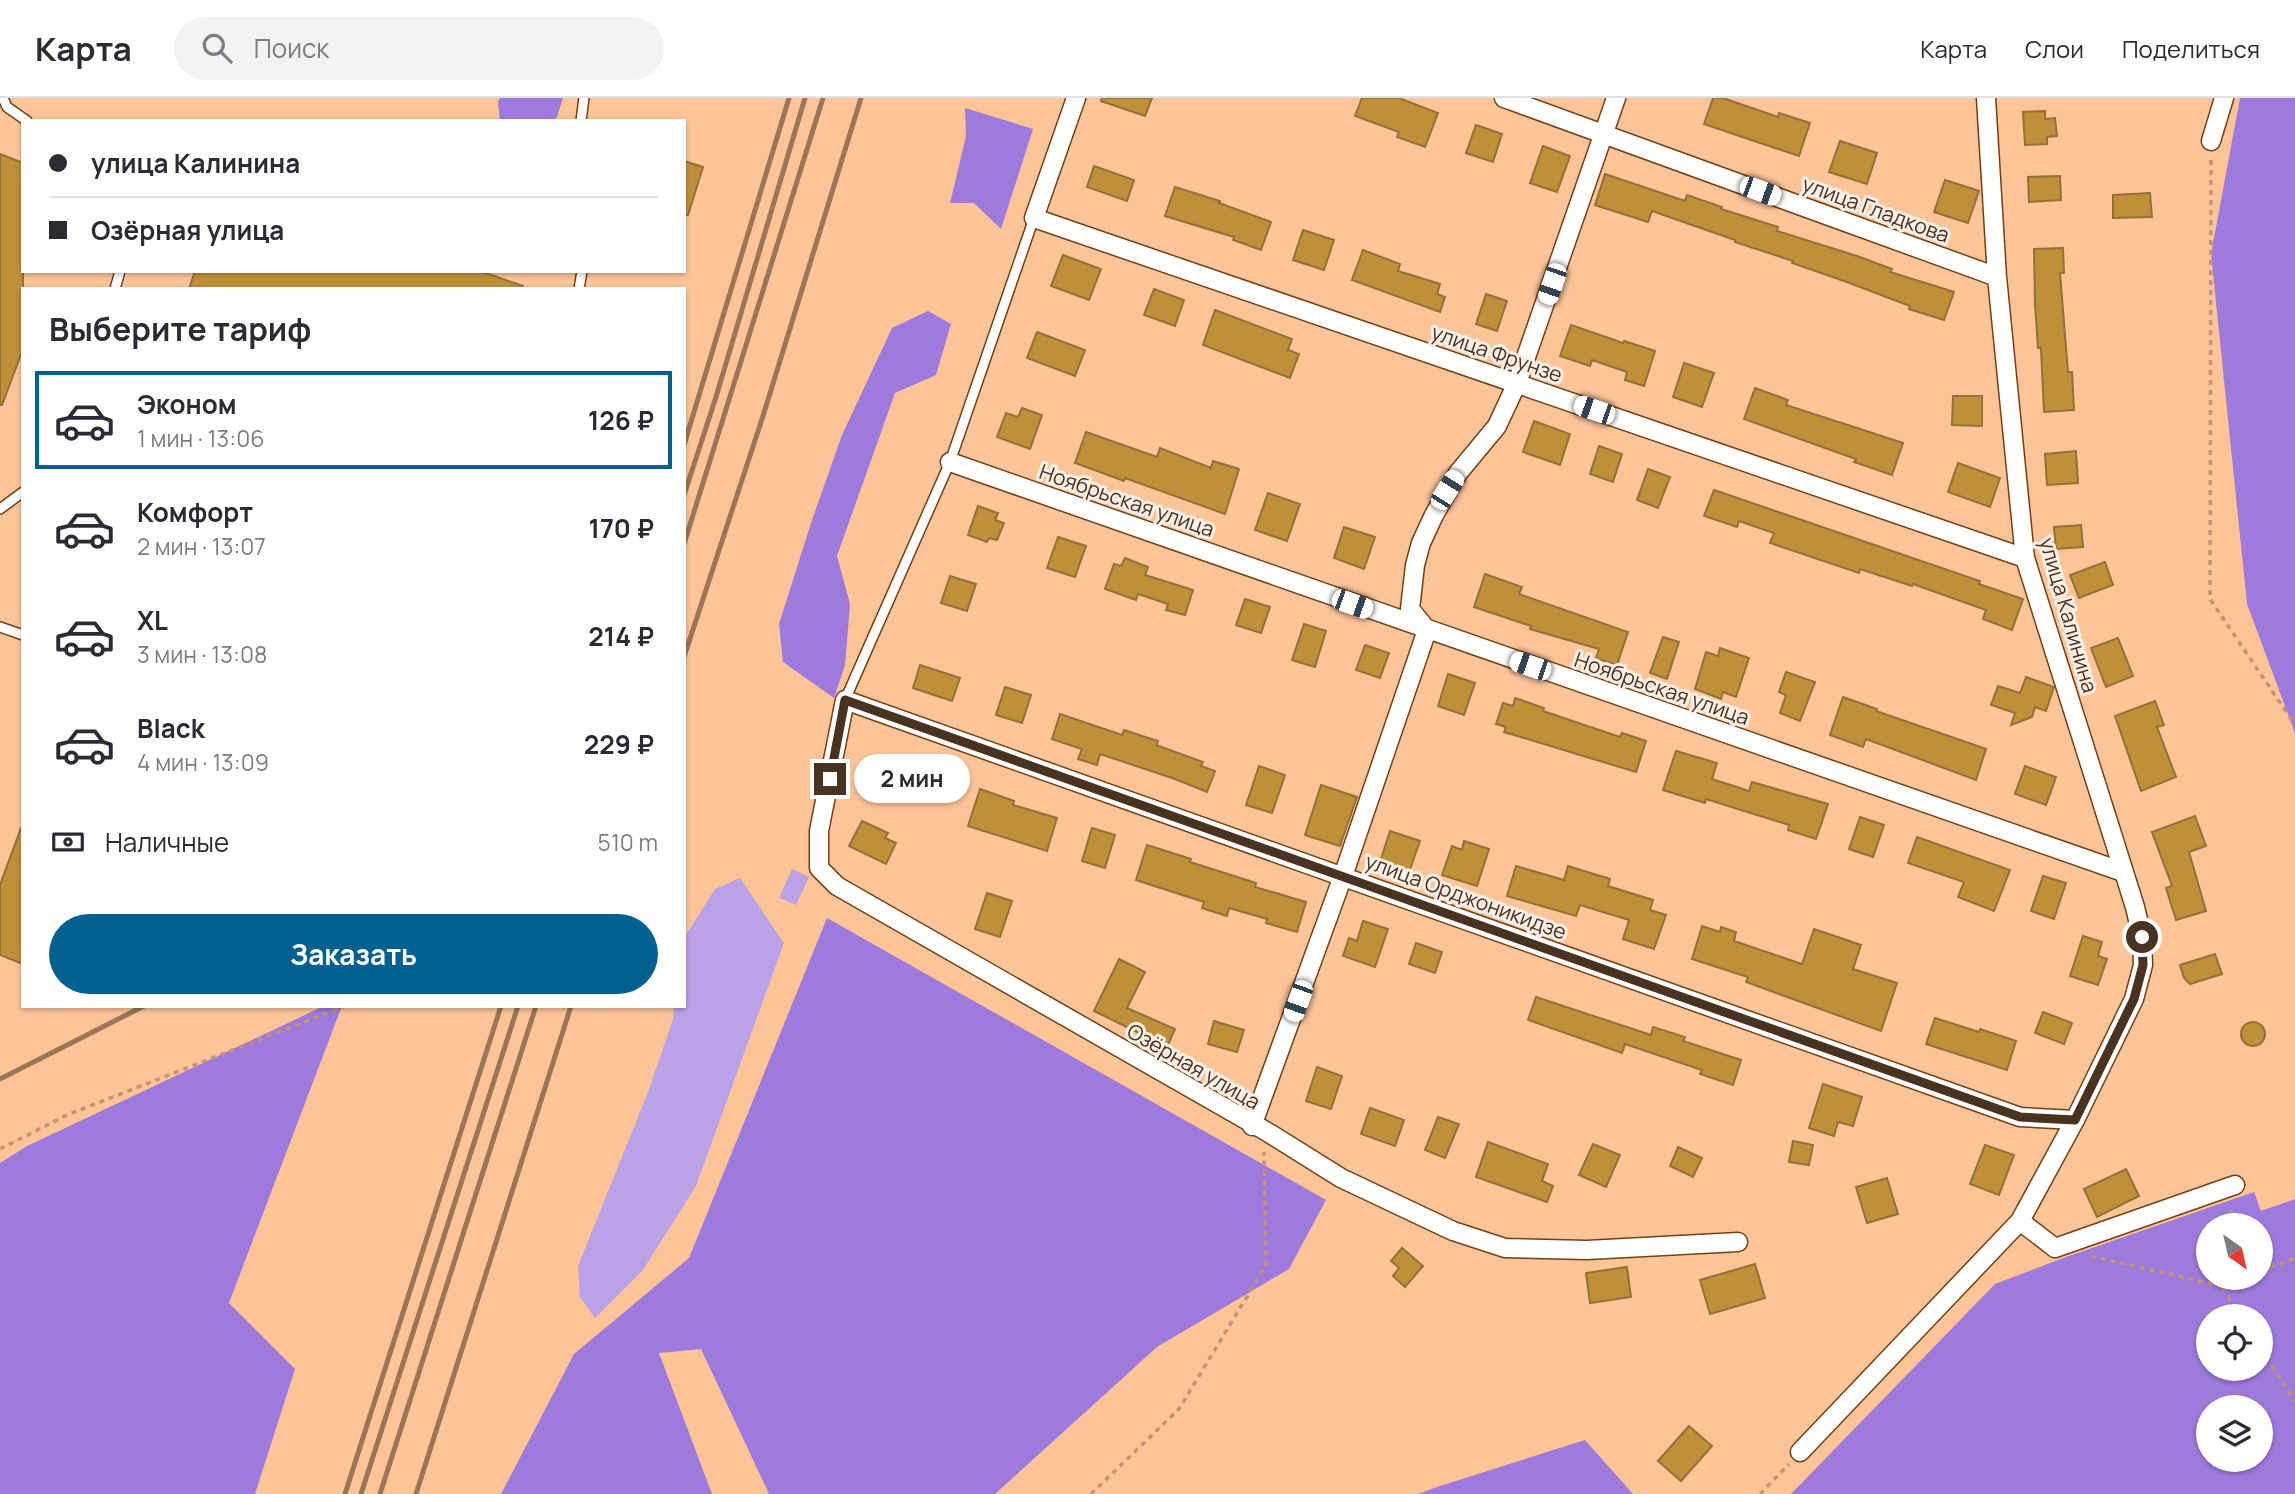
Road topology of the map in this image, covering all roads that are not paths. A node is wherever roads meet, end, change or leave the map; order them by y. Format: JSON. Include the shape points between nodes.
{"nodes":[{"id":1,"x":584,"y":98,"type":"edge"},
{"id":2,"x":1076,"y":98,"type":"edge"},
{"id":3,"x":1504,"y":98,"type":"edge"},
{"id":4,"x":1616,"y":98,"type":"edge"},
{"id":5,"x":1986,"y":98,"type":"edge"},
{"id":6,"x":2224,"y":98,"type":"edge"},
{"id":7,"x":3,"y":103,"type":"edge"},
{"id":8,"x":24,"y":119,"type":"edge"},
{"id":9,"x":581,"y":119,"type":"edge"},
{"id":10,"x":1603,"y":134,"type":"junction"},
{"id":11,"x":2211,"y":141,"type":"road end"},
{"id":12,"x":1034,"y":218,"type":"junction"},
{"id":13,"x":1997,"y":276,"type":"junction"},
{"id":14,"x":1517,"y":383,"type":"junction"},
{"id":15,"x":950,"y":462,"type":"junction"},
{"id":16,"x":21,"y":493,"type":"edge"},
{"id":17,"x":0,"y":509,"type":"edge"},
{"id":18,"x":2025,"y":558,"type":"junction"},
{"id":19,"x":0,"y":627,"type":"edge"},
{"id":20,"x":1427,"y":630,"type":"junction"},
{"id":21,"x":21,"y":634,"type":"edge"},
{"id":22,"x":845,"y":700,"type":"junction"},
{"id":23,"x":2123,"y":872,"type":"junction"},
{"id":24,"x":1343,"y":876,"type":"junction"},
{"id":25,"x":2075,"y":1120,"type":"junction"},
{"id":26,"x":1260,"y":1130,"type":"junction"},
{"id":27,"x":2235,"y":1185,"type":"dead end"},
{"id":28,"x":2020,"y":1221,"type":"junction"},
{"id":29,"x":1738,"y":1242,"type":"dead end"},
{"id":30,"x":1800,"y":1452,"type":"road end"}],
"edges":[{"from":1,"to":9,"type":"lane"},
{"from":2,"to":12,"type":"street"},
{"from":3,"to":10,"type":"street","name":"улица Гладкова"},
{"from":4,"to":10,"type":"street"},
{"from":5,"to":13,"type":"street","name":"улица Калинина"},
{"from":6,"to":11,"type":"street"},
{"from":7,"to":8,"type":"lane"},
{"from":10,"to":13,"type":"street","name":"улица Гладкова"},
{"from":10,"to":14,"type":"street"},
{"from":12,"to":14,"type":"street","name":"улица Фрунзе"},
{"from":12,"to":15,"type":"lane"},
{"from":13,"to":18,"type":"street","name":"улица Калинина"},
{"from":14,"to":18,"type":"street","name":"улица Фрунзе"},
{"from":14,"to":20,"type":"street","via":[[1497,426],[1447,490],[1421,543],[1410,609]]},
{"from":15,"to":20,"type":"street","name":"Ноябрьская улица"},
{"from":15,"to":22,"type":"lane"},
{"from":16,"to":17,"type":"lane"},
{"from":18,"to":23,"type":"street","name":"улица Калинина"},
{"from":19,"to":21,"type":"lane"},
{"from":20,"to":23,"type":"street","name":"Ноябрьская улица"},
{"from":20,"to":24,"type":"street"},
{"from":22,"to":24,"type":"street","name":"улица Орджоникидзе"},
{"from":22,"to":26,"type":"street","name":"Озёрная улица","via":[[819,831],[819,868],[836,886]]},
{"from":23,"to":25,"type":"street","name":"улица Калинина","via":[[2142,937],[2143,965],[2134,999]]},
{"from":24,"to":25,"type":"street","name":"улица Орджоникидзе","via":[[2020,1117]]},
{"from":24,"to":26,"type":"street"},
{"from":25,"to":28,"type":"street","name":"улица Калинина"},
{"from":26,"to":29,"type":"street","name":"Озёрная улица","via":[[1341,1178],[1452,1231],[1505,1248],[1587,1250]]},
{"from":27,"to":28,"type":"street","via":[[2055,1248]]},
{"from":28,"to":30,"type":"street","name":"улица Калинина"}]}
